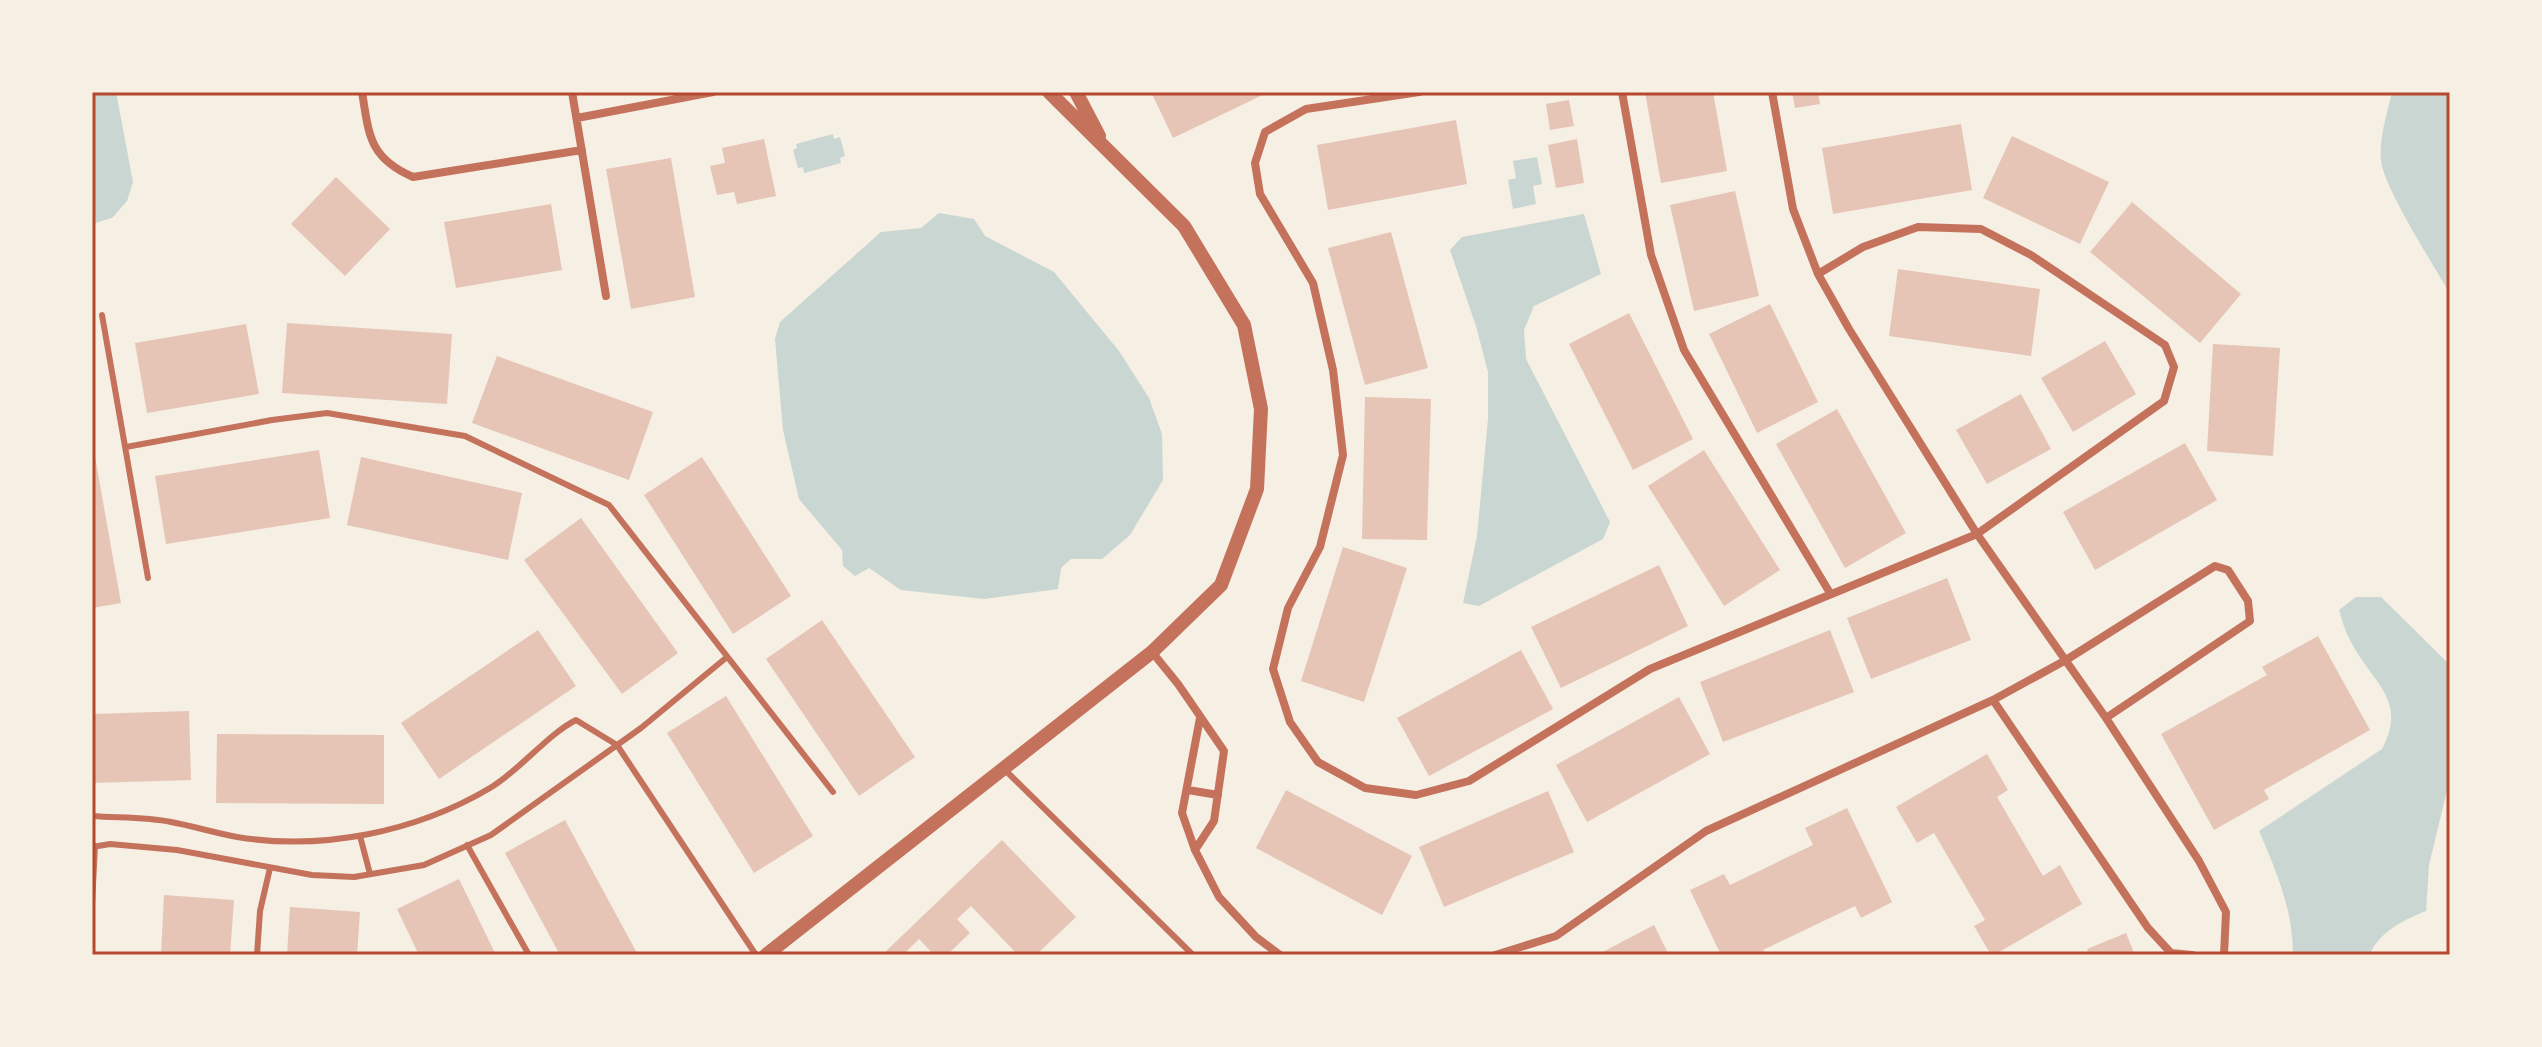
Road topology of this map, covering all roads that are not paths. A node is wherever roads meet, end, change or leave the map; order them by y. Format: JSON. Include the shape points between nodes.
{"nodes":[{"id":1,"x":362,"y":92,"type":"edge"},
{"id":2,"x":572,"y":92,"type":"edge"},
{"id":3,"x":713,"y":92,"type":"edge"},
{"id":4,"x":1049,"y":92,"type":"edge"},
{"id":5,"x":1076,"y":92,"type":"edge"},
{"id":6,"x":1419,"y":92,"type":"edge"},
{"id":7,"x":1622,"y":92,"type":"edge"},
{"id":8,"x":1772,"y":92,"type":"edge"},
{"id":9,"x":577,"y":118,"type":"junction"},
{"id":10,"x":582,"y":150,"type":"junction"},
{"id":11,"x":1106,"y":150,"type":"junction"},
{"id":12,"x":1818,"y":274,"type":"junction"},
{"id":13,"x":606,"y":296,"type":"dead end"},
{"id":14,"x":102,"y":315,"type":"dead end"},
{"id":15,"x":126,"y":447,"type":"junction"},
{"id":16,"x":1977,"y":534,"type":"junction"},
{"id":17,"x":148,"y":578,"type":"dead end"},
{"id":18,"x":1830,"y":593,"type":"junction"},
{"id":19,"x":1152,"y":652,"type":"junction"},
{"id":20,"x":727,"y":657,"type":"junction"},
{"id":21,"x":2066,"y":660,"type":"junction"},
{"id":22,"x":1993,"y":700,"type":"junction"},
{"id":23,"x":1200,"y":718,"type":"junction"},
{"id":24,"x":2106,"y":718,"type":"junction"},
{"id":25,"x":617,"y":745,"type":"junction"},
{"id":26,"x":1004,"y":769,"type":"junction"},
{"id":27,"x":1188,"y":790,"type":"junction"},
{"id":28,"x":833,"y":792,"type":"dead end"},
{"id":29,"x":1218,"y":795,"type":"junction"},
{"id":30,"x":92,"y":816,"type":"edge"},
{"id":31,"x":360,"y":836,"type":"junction"},
{"id":32,"x":467,"y":845,"type":"junction"},
{"id":33,"x":94,"y":847,"type":"edge"},
{"id":34,"x":1195,"y":850,"type":"junction"},
{"id":35,"x":270,"y":868,"type":"junction"},
{"id":36,"x":370,"y":874,"type":"junction"},
{"id":37,"x":92,"y":904,"type":"edge"},
{"id":38,"x":1502,"y":954,"type":"edge"},
{"id":39,"x":257,"y":955,"type":"edge"},
{"id":40,"x":529,"y":955,"type":"edge"},
{"id":41,"x":756,"y":955,"type":"edge"},
{"id":42,"x":766,"y":955,"type":"edge"},
{"id":43,"x":1193,"y":955,"type":"edge"},
{"id":44,"x":1280,"y":955,"type":"edge"},
{"id":45,"x":2192,"y":955,"type":"edge"},
{"id":46,"x":2224,"y":955,"type":"edge"}],
"edges":[{"from":1,"to":10,"type":"street","via":[[370,139],[391,167],[413,177]]},
{"from":2,"to":9,"type":"street"},
{"from":3,"to":9,"type":"street"},
{"from":4,"to":11,"type":"street"},
{"from":5,"to":11,"type":"street"},
{"from":6,"to":18,"type":"street","via":[[1306,109],[1265,132],[1255,163],[1260,194],[1313,283],[1333,370],[1343,455],[1320,547],[1288,608],[1273,669],[1290,722],[1318,762],[1365,788],[1416,795],[1469,781],[1650,669]]},
{"from":7,"to":18,"type":"street","via":[[1651,255],[1684,350]]},
{"from":8,"to":12,"type":"street","via":[[1793,209]]},
{"from":9,"to":10,"type":"street"},
{"from":10,"to":13,"type":"street"},
{"from":11,"to":19,"type":"street","via":[[1184,226],[1244,325],[1261,409],[1257,489],[1221,585]]},
{"from":12,"to":16,"type":"street"},
{"from":12,"to":16,"type":"street","via":[[1863,247],[1918,227],[1981,229],[2031,255],[2165,345],[2174,367],[2164,401]]},
{"from":14,"to":15,"type":"lane"},
{"from":15,"to":17,"type":"lane"},
{"from":15,"to":20,"type":"lane","via":[[327,413],[465,436],[609,505]]},
{"from":16,"to":18,"type":"street"},
{"from":16,"to":21,"type":"street"},
{"from":19,"to":23,"type":"street"},
{"from":19,"to":26,"type":"street"},
{"from":20,"to":25,"type":"lane"},
{"from":20,"to":28,"type":"lane"},
{"from":21,"to":22,"type":"street"},
{"from":21,"to":24,"type":"street"},
{"from":21,"to":24,"type":"street","via":[[2215,566],[2228,570],[2248,601],[2250,621]]},
{"from":22,"to":38,"type":"street","via":[[1706,831],[1556,936]]},
{"from":22,"to":45,"type":"street","via":[[2148,928],[2171,953]]},
{"from":23,"to":27,"type":"street"},
{"from":23,"to":29,"type":"street","via":[[1224,751]]},
{"from":24,"to":46,"type":"street","via":[[2226,912]]},
{"from":25,"to":31,"type":"lane","via":[[576,720],[491,787],[444,811]]},
{"from":25,"to":32,"type":"lane","via":[[491,835]]},
{"from":25,"to":41,"type":"lane"},
{"from":26,"to":42,"type":"street"},
{"from":26,"to":43,"type":"lane"},
{"from":27,"to":29,"type":"street"},
{"from":27,"to":34,"type":"street","via":[[1182,813]]},
{"from":29,"to":34,"type":"street","via":[[1214,821]]},
{"from":30,"to":31,"type":"lane","via":[[168,821],[272,841]]},
{"from":31,"to":36,"type":"lane"},
{"from":32,"to":36,"type":"lane","via":[[424,865]]},
{"from":32,"to":40,"type":"lane"},
{"from":33,"to":35,"type":"lane","via":[[177,850]]},
{"from":33,"to":37,"type":"lane"},
{"from":34,"to":44,"type":"street","via":[[1219,897]]},
{"from":35,"to":36,"type":"lane","via":[[312,875]]},
{"from":35,"to":39,"type":"lane"}]}
